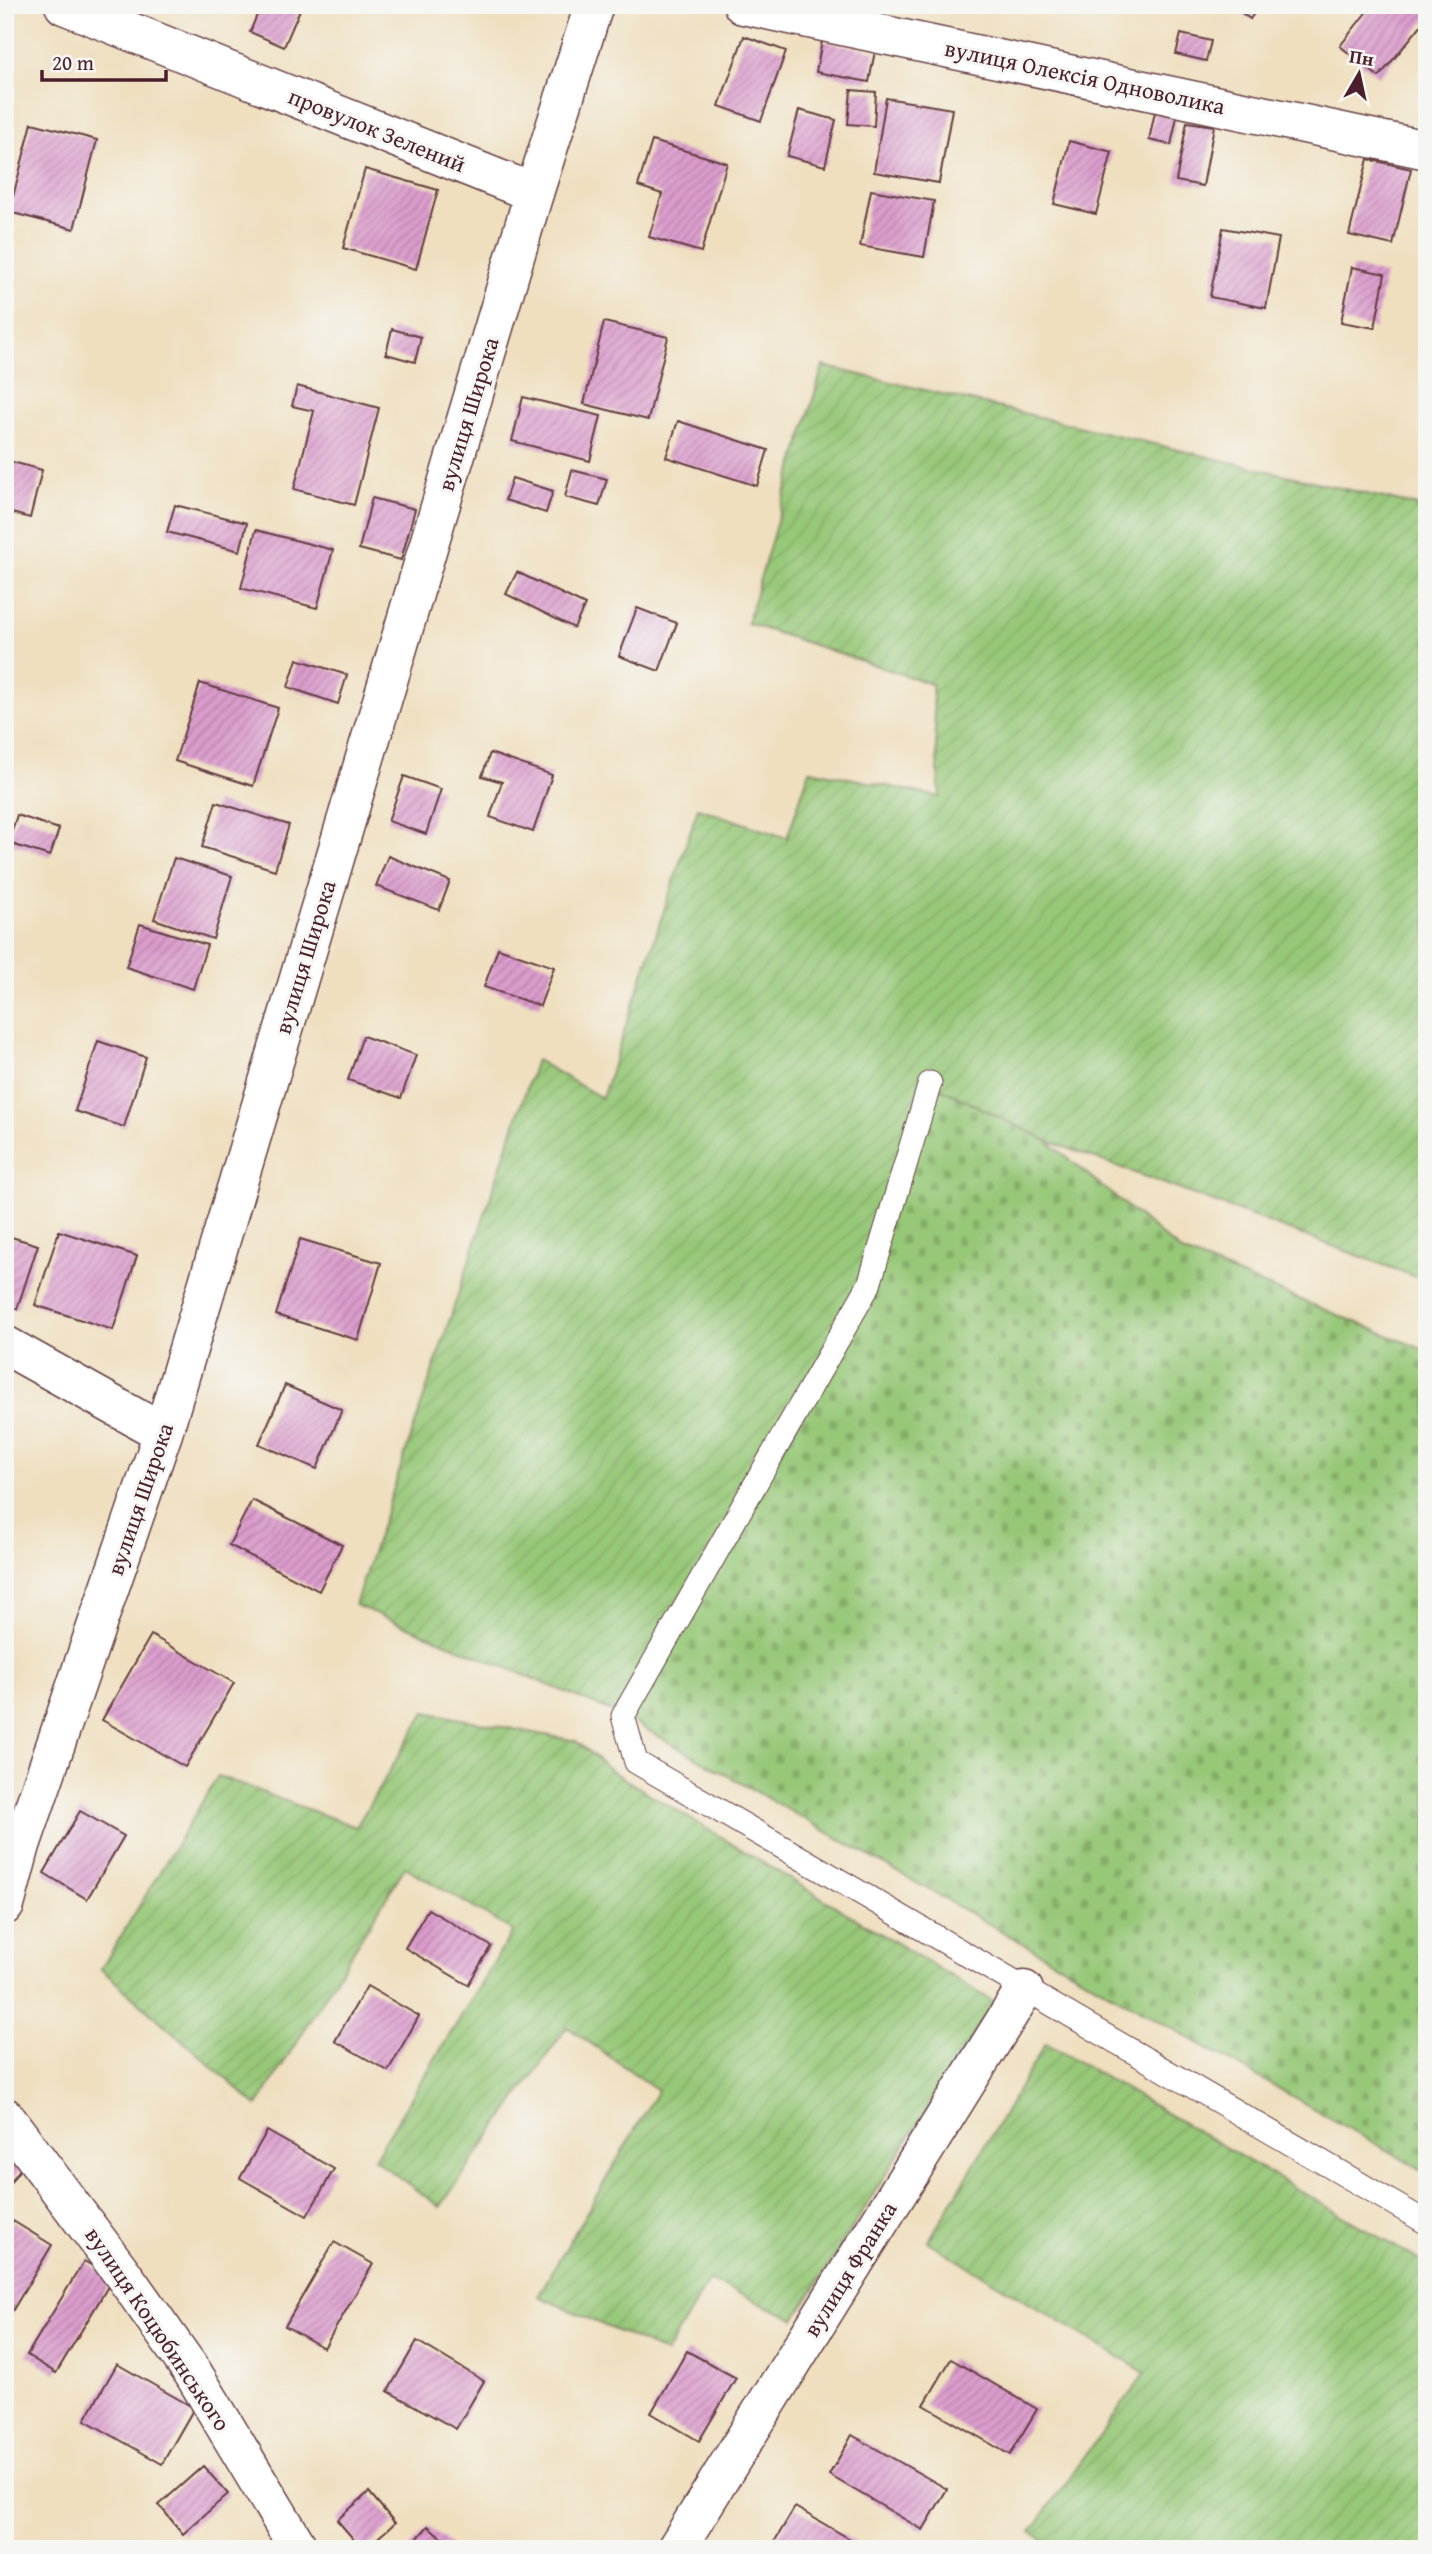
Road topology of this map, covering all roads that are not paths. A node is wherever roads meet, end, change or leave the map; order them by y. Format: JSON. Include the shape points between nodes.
{"nodes":[{"id":1,"x":64,"y":5,"type":"edge"},
{"id":2,"x":594,"y":5,"type":"edge"},
{"id":3,"x":743,"y":5,"type":"edge"},
{"id":4,"x":1427,"y":150,"type":"edge"},
{"id":5,"x":534,"y":193,"type":"junction"},
{"id":6,"x":930,"y":1083,"type":"dead end"},
{"id":7,"x":5,"y":1345,"type":"edge"},
{"id":8,"x":163,"y":1433,"type":"junction"},
{"id":9,"x":5,"y":1905,"type":"edge"},
{"id":10,"x":1024,"y":1990,"type":"junction"},
{"id":11,"x":5,"y":2117,"type":"edge"},
{"id":12,"x":1427,"y":2223,"type":"edge"},
{"id":13,"x":299,"y":2549,"type":"edge"},
{"id":14,"x":676,"y":2549,"type":"edge"}],
"edges":[{"from":1,"to":5,"type":"street","name":"провулок Зелений"},
{"from":2,"to":5,"type":"street","name":"вулиця Широка"},
{"from":3,"to":4,"type":"street","name":"вулиця Олексія Одноволика"},
{"from":5,"to":8,"type":"street","name":"вулиця Широка"},
{"from":6,"to":10,"type":"lane","via":[[869,1285],[623,1716],[636,1762]]},
{"from":7,"to":8,"type":"street"},
{"from":8,"to":9,"type":"street","name":"вулиця Широка","via":[[21,1845]]},
{"from":10,"to":12,"type":"lane"},
{"from":10,"to":14,"type":"street","name":"вулиця Франка"},
{"from":11,"to":13,"type":"street","name":"вулиця Коцюбинського","via":[[193,2373]]}]}
